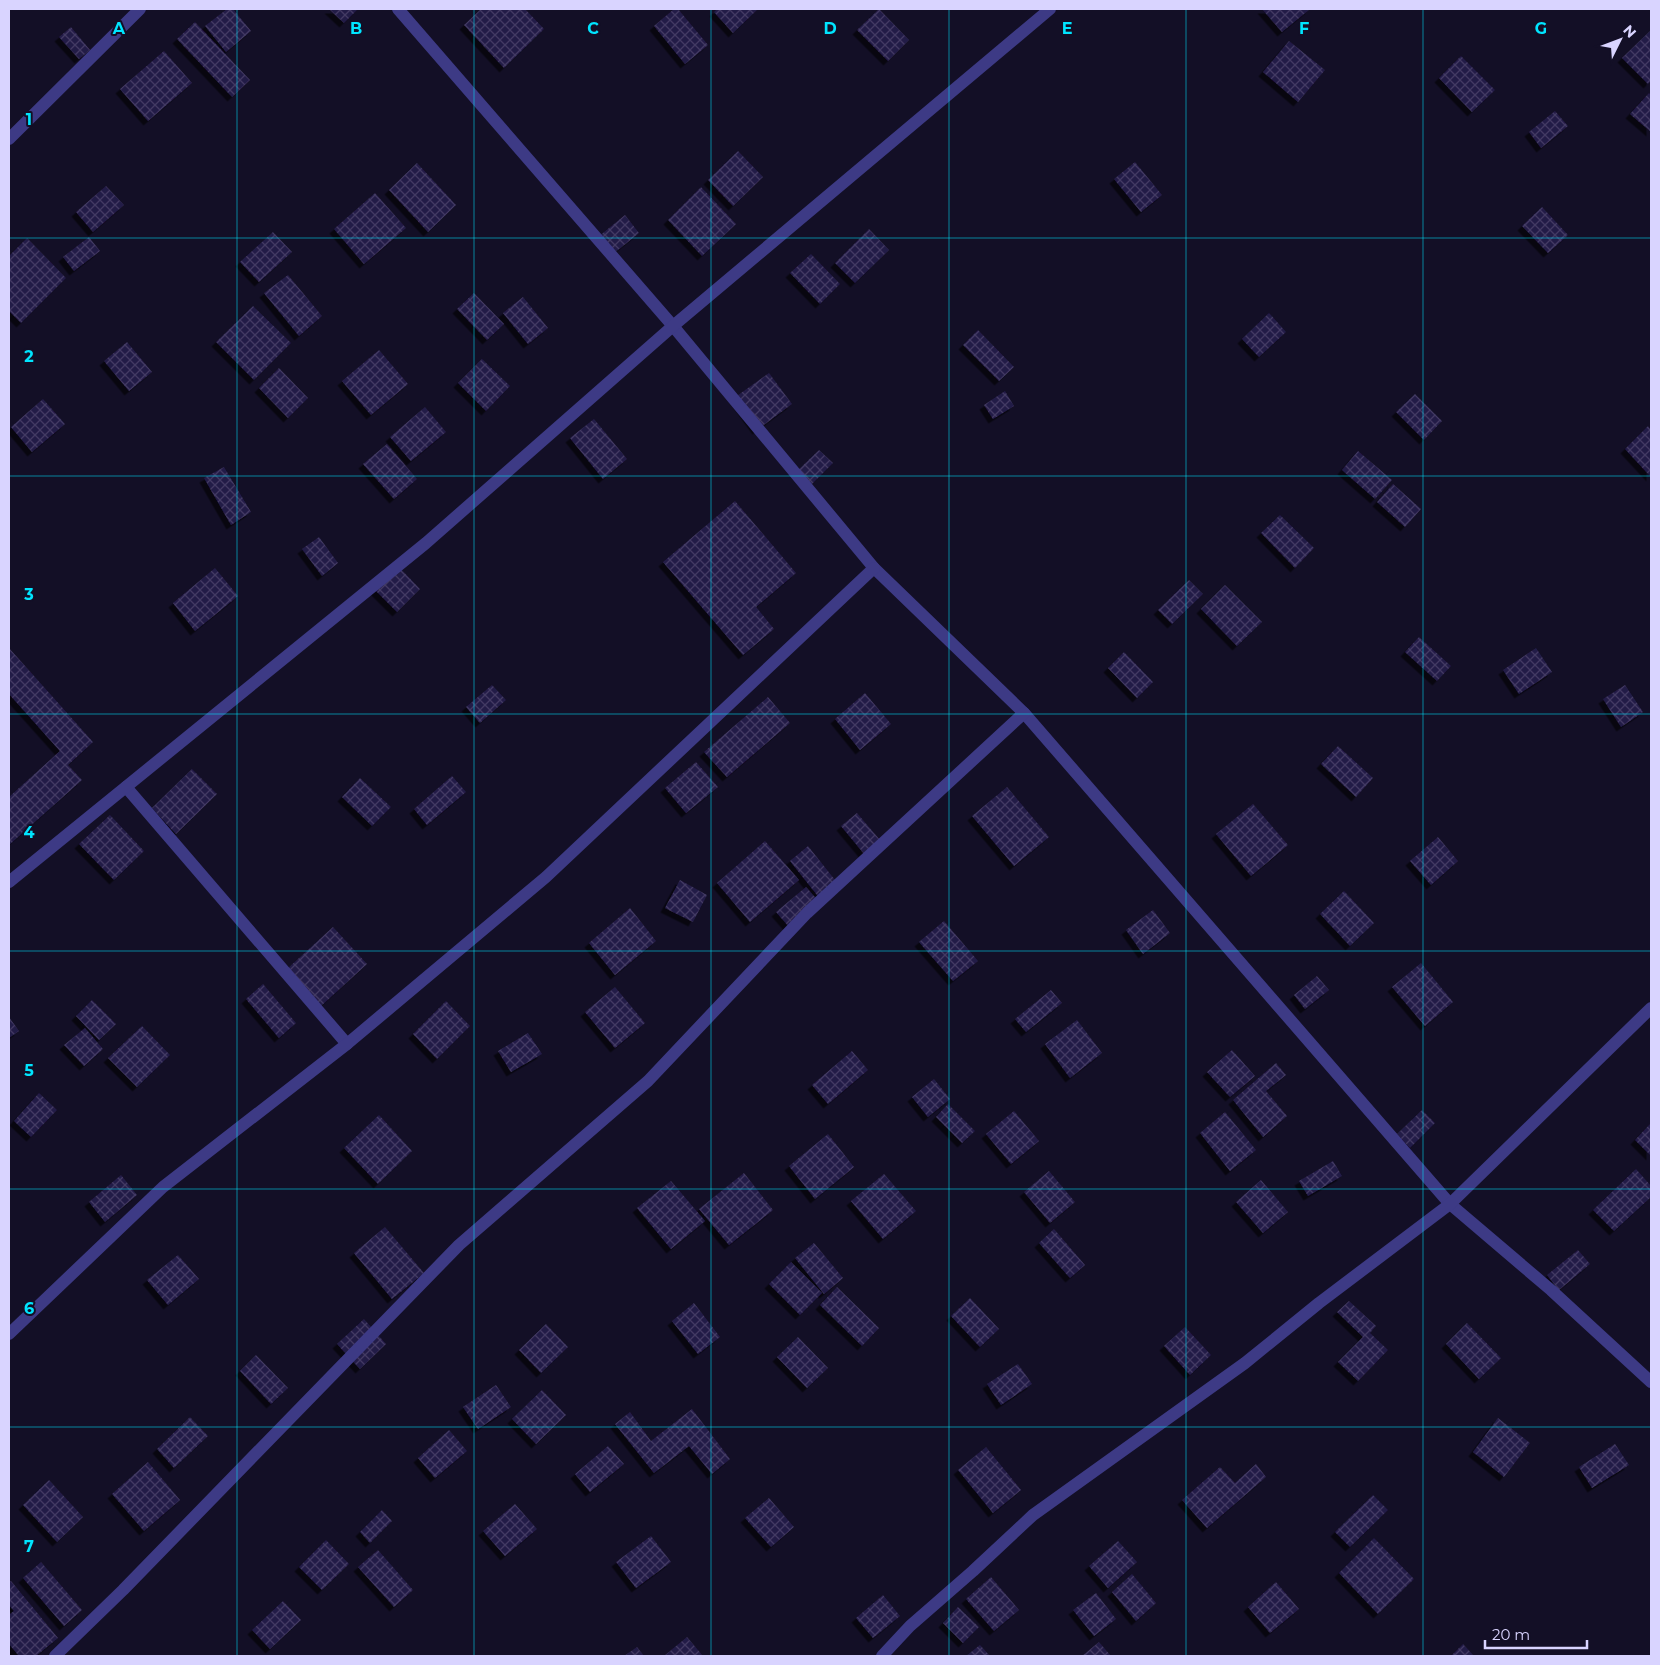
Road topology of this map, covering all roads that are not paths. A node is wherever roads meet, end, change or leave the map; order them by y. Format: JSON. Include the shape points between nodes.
{"nodes":[{"id":1,"x":140,"y":9,"type":"edge"},
{"id":2,"x":398,"y":9,"type":"edge"},
{"id":3,"x":1050,"y":9,"type":"edge"},
{"id":4,"x":9,"y":139,"type":"edge"},
{"id":5,"x":673,"y":326,"type":"junction"},
{"id":6,"x":874,"y":568,"type":"junction"},
{"id":7,"x":1024,"y":713,"type":"junction"},
{"id":8,"x":126,"y":787,"type":"junction"},
{"id":9,"x":9,"y":882,"type":"edge"},
{"id":10,"x":1651,"y":1008,"type":"edge"},
{"id":11,"x":347,"y":1044,"type":"junction"},
{"id":12,"x":1450,"y":1204,"type":"junction"},
{"id":13,"x":9,"y":1334,"type":"edge"},
{"id":14,"x":1651,"y":1382,"type":"edge"},
{"id":15,"x":55,"y":1656,"type":"edge"},
{"id":16,"x":882,"y":1656,"type":"edge"}],
"edges":[{"from":1,"to":4,"type":"street"},
{"from":2,"to":5,"type":"street"},
{"from":3,"to":5,"type":"street"},
{"from":5,"to":6,"type":"street"},
{"from":5,"to":8,"type":"street","via":[[426,543]]},
{"from":6,"to":7,"type":"street"},
{"from":6,"to":11,"type":"street","via":[[546,877]]},
{"from":7,"to":12,"type":"street"},
{"from":7,"to":15,"type":"street","via":[[807,913],[648,1081],[459,1245]]},
{"from":8,"to":9,"type":"street"},
{"from":8,"to":11,"type":"street"},
{"from":10,"to":12,"type":"street"},
{"from":11,"to":13,"type":"street","via":[[163,1188]]},
{"from":12,"to":14,"type":"street","via":[[1551,1290]]},
{"from":12,"to":16,"type":"street","via":[[1245,1363],[1033,1515],[910,1626]]}]}
